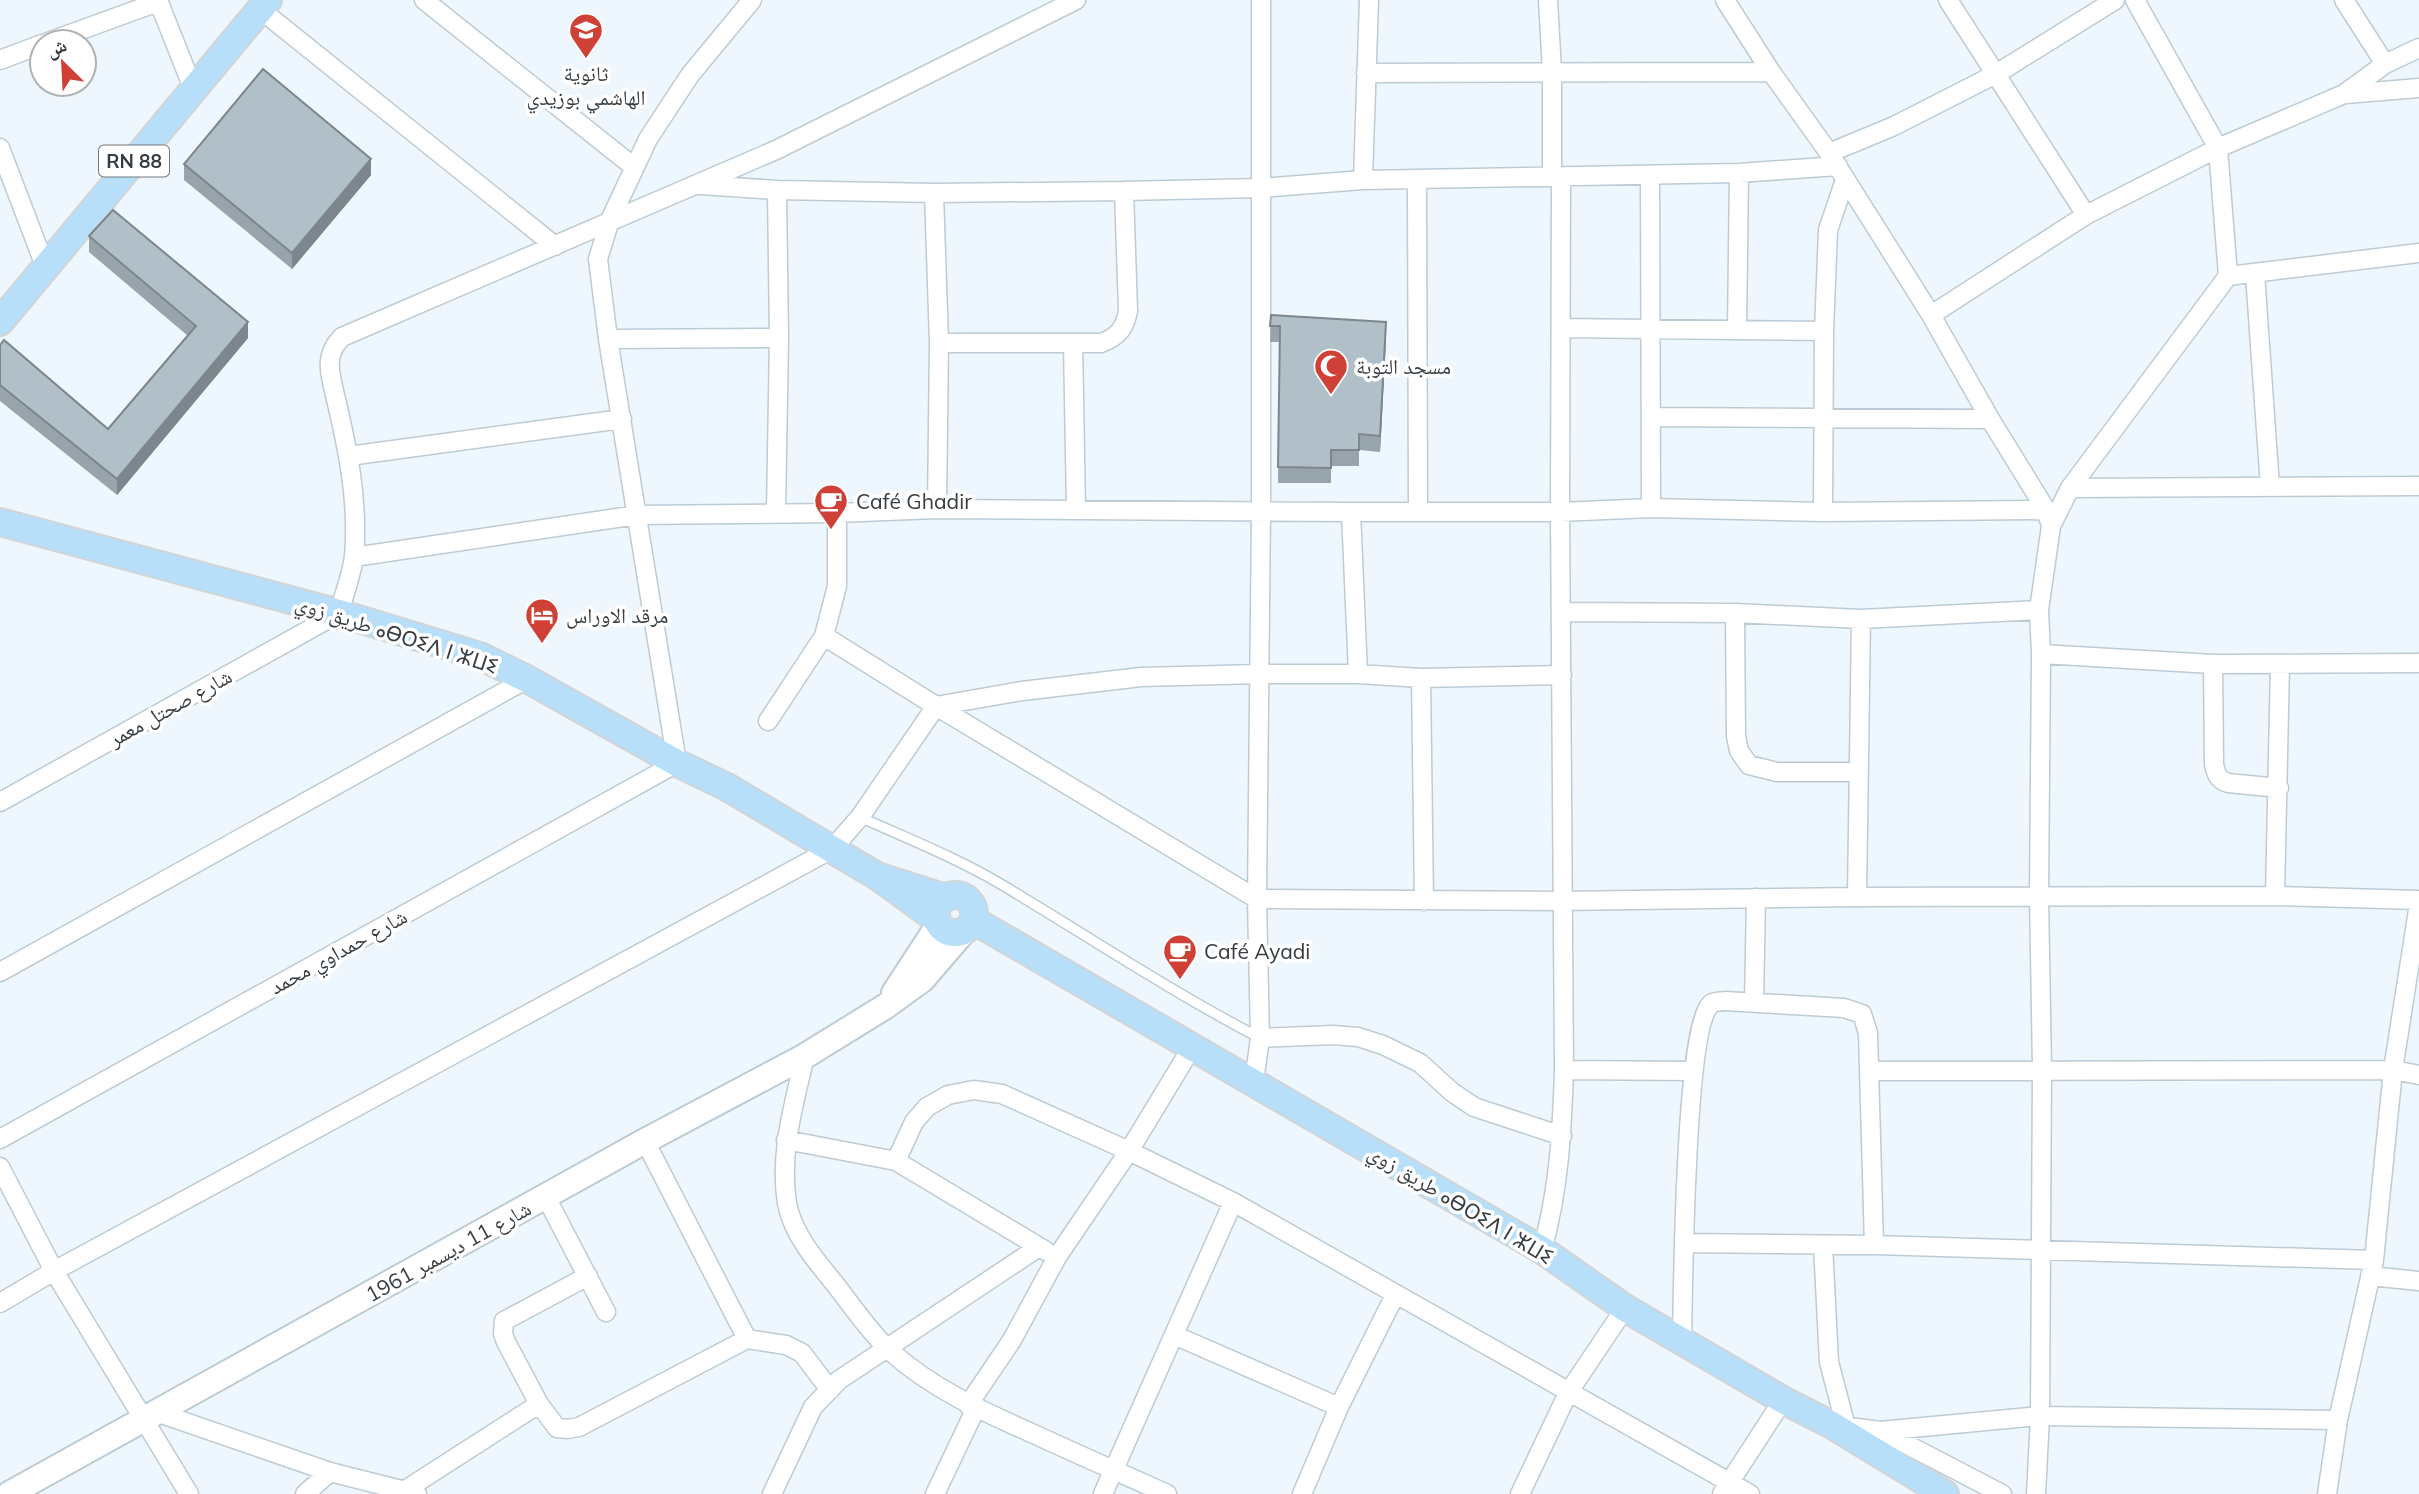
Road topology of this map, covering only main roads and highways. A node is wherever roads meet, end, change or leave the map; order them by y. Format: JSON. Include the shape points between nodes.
{"nodes":[{"id":1,"x":265,"y":5,"type":"edge"},
{"id":2,"x":0,"y":322,"type":"edge"},
{"id":3,"x":0,"y":522,"type":"edge"},
{"id":4,"x":940,"y":914,"type":"junction"},
{"id":5,"x":969,"y":925,"type":"junction"},
{"id":6,"x":886,"y":1006,"type":"junction"},
{"id":7,"x":9,"y":1494,"type":"edge"},
{"id":8,"x":1945,"y":1494,"type":"edge"}],
"edges":[{"from":1,"to":2,"type":"main road","number":"RN 88"},
{"from":3,"to":4,"type":"main road","name":"طريق زوي ⴰⴱⵔⵉⴷ ⵏ ⵣⵡⵉ","via":[[339,612],[480,656],[727,787]]},
{"from":4,"to":5,"type":"main road","name":"طريق زوي ⴰⴱⵔⵉⴷ ⵏ ⵣⵡⵉ","via":[[958,896],[969,902],[974,914]]},
{"from":4,"to":6,"type":"main road"},
{"from":5,"to":6,"type":"main road","name":"شارع 11 ديسمبر 1961","via":[[922,980]]},
{"from":5,"to":8,"type":"main road","name":"طريق زوي ⴰⴱⵔⵉⴷ ⵏ ⵣⵡⵉ","via":[[1254,1082],[1542,1250],[1625,1308],[1783,1401],[1839,1426]]},
{"from":6,"to":7,"type":"main road","name":"شارع 11 ديسمبر 1961","via":[[804,1056]]}]}
